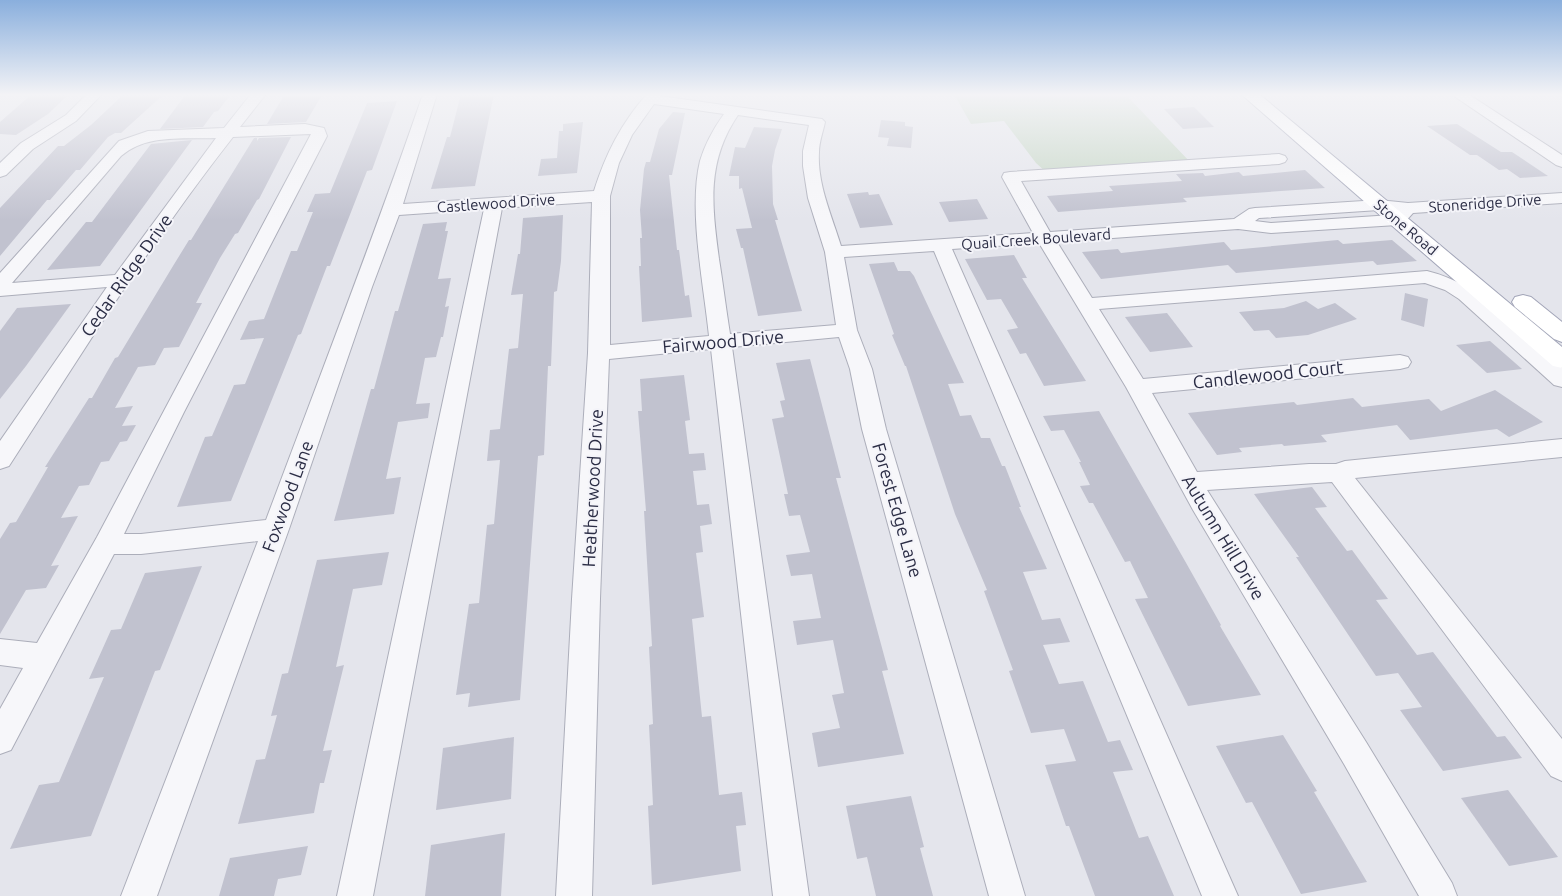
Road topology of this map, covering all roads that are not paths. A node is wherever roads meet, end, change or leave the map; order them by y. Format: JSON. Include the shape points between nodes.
{"nodes":[{"id":1,"x":43,"y":136,"type":"edge"},
{"id":2,"x":153,"y":136,"type":"edge"},
{"id":3,"x":227,"y":136,"type":"edge"},
{"id":4,"x":319,"y":136,"type":"edge"},
{"id":5,"x":416,"y":136,"type":"edge"},
{"id":6,"x":624,"y":136,"type":"edge"},
{"id":7,"x":716,"y":136,"type":"edge"},
{"id":8,"x":815,"y":136,"type":"edge"},
{"id":9,"x":1298,"y":136,"type":"edge"},
{"id":10,"x":1318,"y":136,"type":"edge"},
{"id":11,"x":1522,"y":136,"type":"edge"},
{"id":12,"x":1279,"y":159,"type":"dead end"},
{"id":13,"x":1562,"y":162,"type":"edge"},
{"id":14,"x":0,"y":172,"type":"edge"},
{"id":15,"x":601,"y":196,"type":"junction"},
{"id":16,"x":1562,"y":198,"type":"edge"},
{"id":17,"x":494,"y":204,"type":"junction"},
{"id":18,"x":1379,"y":205,"type":"junction"},
{"id":19,"x":392,"y":210,"type":"junction"},
{"id":20,"x":1403,"y":214,"type":"junction"},
{"id":21,"x":1238,"y":224,"type":"junction"},
{"id":22,"x":1045,"y":238,"type":"junction"},
{"id":23,"x":941,"y":245,"type":"junction"},
{"id":24,"x":834,"y":252,"type":"junction"},
{"id":25,"x":121,"y":280,"type":"junction"},
{"id":26,"x":0,"y":285,"type":"edge"},
{"id":27,"x":0,"y":290,"type":"edge"},
{"id":28,"x":1086,"y":304,"type":"junction"},
{"id":29,"x":847,"y":330,"type":"junction"},
{"id":30,"x":1562,"y":334,"type":"edge"},
{"id":31,"x":722,"y":341,"type":"junction"},
{"id":32,"x":599,"y":352,"type":"junction"},
{"id":33,"x":1562,"y":360,"type":"edge"},
{"id":34,"x":1400,"y":362,"type":"dead end"},
{"id":35,"x":1562,"y":380,"type":"edge"},
{"id":36,"x":1136,"y":387,"type":"junction"},
{"id":37,"x":1562,"y":448,"type":"edge"},
{"id":38,"x":0,"y":460,"type":"edge"},
{"id":39,"x":1341,"y":474,"type":"junction"},
{"id":40,"x":1190,"y":482,"type":"junction"},
{"id":41,"x":276,"y":529,"type":"junction"},
{"id":42,"x":106,"y":544,"type":"junction"},
{"id":43,"x":0,"y":652,"type":"edge"},
{"id":44,"x":45,"y":657,"type":"junction"},
{"id":45,"x":0,"y":739,"type":"edge"},
{"id":46,"x":1562,"y":764,"type":"edge"},
{"id":47,"x":139,"y":896,"type":"edge"},
{"id":48,"x":356,"y":896,"type":"edge"},
{"id":49,"x":574,"y":896,"type":"edge"},
{"id":50,"x":792,"y":896,"type":"edge"},
{"id":51,"x":1007,"y":896,"type":"edge"},
{"id":52,"x":1220,"y":896,"type":"edge"},
{"id":53,"x":1439,"y":896,"type":"edge"}],
"edges":[{"from":1,"to":14,"type":"street","via":[[27,146]]},
{"from":2,"to":26,"type":"street","via":[[125,144],[115,153]]},
{"from":3,"to":25,"type":"street","name":"Cedar Ridge Drive"},
{"from":4,"to":42,"type":"street"},
{"from":5,"to":19,"type":"street","name":"Foxwood Lane"},
{"from":6,"to":15,"type":"street","name":"Heatherwood Drive"},
{"from":7,"to":31,"type":"street","via":[[707,160],[706,220]]},
{"from":8,"to":24,"type":"street","name":"Forest Edge Lane","via":[[810,166]]},
{"from":9,"to":18,"type":"main road","name":"Stone Road"},
{"from":10,"to":20,"type":"main road","name":"Stone Road"},
{"from":11,"to":13,"type":"street"},
{"from":12,"to":22,"type":"street","name":"Autumn Hill Drive","via":[[1010,177]]},
{"from":15,"to":17,"type":"street","name":"Castlewood Drive"},
{"from":15,"to":32,"type":"street","name":"Heatherwood Drive"},
{"from":16,"to":20,"type":"street","name":"Stoneridge Drive"},
{"from":17,"to":19,"type":"street","name":"Castlewood Drive"},
{"from":17,"to":48,"type":"street"},
{"from":18,"to":20,"type":"main road","name":"Stone Road"},
{"from":18,"to":21,"type":"street","name":"Quail Creek Boulevard","via":[[1255,213]]},
{"from":19,"to":41,"type":"street","name":"Foxwood Lane"},
{"from":20,"to":21,"type":"street","name":"Quail Creek Boulevard","via":[[1271,228]]},
{"from":20,"to":30,"type":"main road","name":"Stone Road"},
{"from":20,"to":33,"type":"main road","name":"Stone Road"},
{"from":21,"to":22,"type":"street","name":"Quail Creek Boulevard"},
{"from":22,"to":23,"type":"street","name":"Quail Creek Boulevard"},
{"from":22,"to":28,"type":"street","name":"Autumn Hill Drive"},
{"from":23,"to":24,"type":"street","name":"Quail Creek Boulevard"},
{"from":23,"to":52,"type":"street"},
{"from":24,"to":29,"type":"street","name":"Forest Edge Lane"},
{"from":25,"to":27,"type":"street"},
{"from":25,"to":38,"type":"street","name":"Cedar Ridge Drive"},
{"from":28,"to":35,"type":"street","via":[[1427,277],[1466,295]]},
{"from":28,"to":36,"type":"street","name":"Autumn Hill Drive"},
{"from":29,"to":31,"type":"street","name":"Fairwood Drive"},
{"from":29,"to":51,"type":"street","name":"Forest Edge Lane","via":[[861,369],[874,429]]},
{"from":31,"to":32,"type":"street","name":"Fairwood Drive"},
{"from":31,"to":50,"type":"street"},
{"from":32,"to":49,"type":"street","name":"Heatherwood Drive"},
{"from":34,"to":36,"type":"street","name":"Candlewood Court"},
{"from":36,"to":40,"type":"street","name":"Autumn Hill Drive"},
{"from":37,"to":39,"type":"street","via":[[1345,470]]},
{"from":39,"to":40,"type":"street","via":[[1309,473]]},
{"from":39,"to":46,"type":"street"},
{"from":40,"to":53,"type":"street","name":"Autumn Hill Drive"},
{"from":41,"to":42,"type":"street","via":[[141,544]]},
{"from":41,"to":47,"type":"street","name":"Foxwood Lane"},
{"from":42,"to":44,"type":"street"},
{"from":43,"to":44,"type":"street"},
{"from":44,"to":45,"type":"street"}]}
